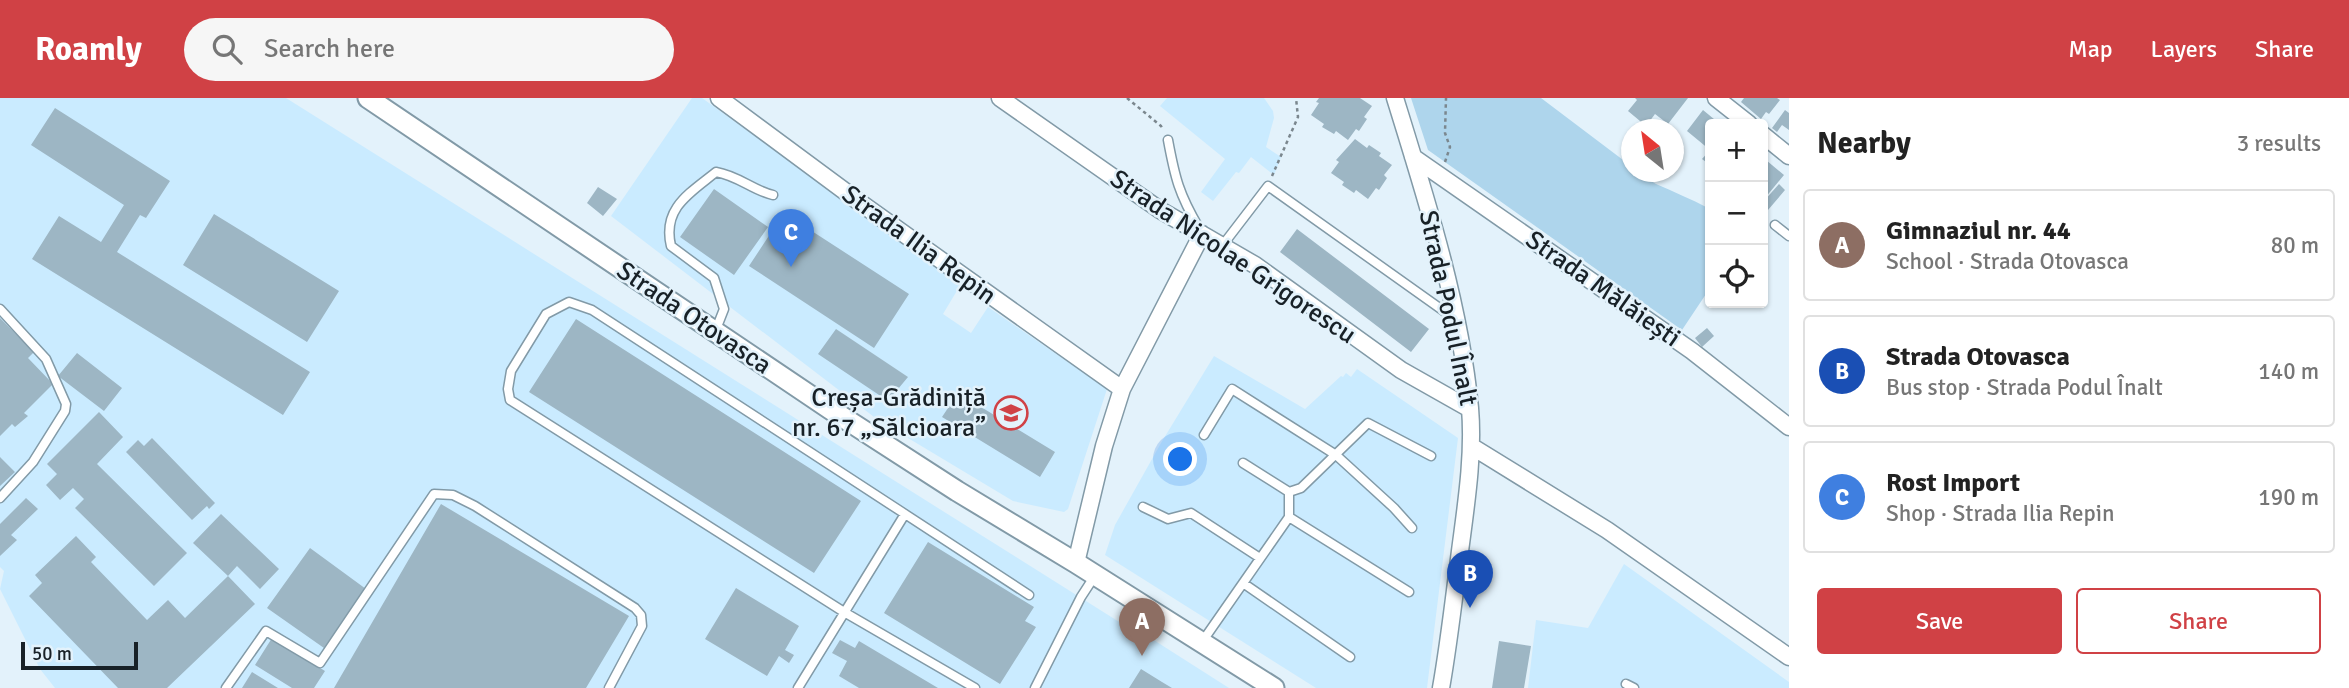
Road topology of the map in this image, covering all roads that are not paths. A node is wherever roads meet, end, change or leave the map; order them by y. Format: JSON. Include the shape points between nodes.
{"nodes":[{"id":1,"x":368,"y":98,"type":"edge"},
{"id":2,"x":719,"y":98,"type":"edge"},
{"id":3,"x":1000,"y":98,"type":"edge"},
{"id":4,"x":1395,"y":98,"type":"edge"},
{"id":5,"x":1716,"y":98,"type":"edge"},
{"id":6,"x":1743,"y":119,"type":"edge"},
{"id":7,"x":1168,"y":139,"type":"road end"},
{"id":8,"x":1768,"y":139,"type":"edge"},
{"id":9,"x":1789,"y":156,"type":"edge"},
{"id":10,"x":1413,"y":157,"type":"junction"},
{"id":11,"x":773,"y":195,"type":"dead end"},
{"id":12,"x":1775,"y":225,"type":"dead end"},
{"id":13,"x":1202,"y":234,"type":"junction"},
{"id":14,"x":1789,"y":236,"type":"edge"},
{"id":15,"x":1222,"y":246,"type":"junction"},
{"id":16,"x":0,"y":309,"type":"edge"},
{"id":17,"x":1455,"y":319,"type":"junction"},
{"id":18,"x":715,"y":332,"type":"junction"},
{"id":19,"x":1122,"y":388,"type":"junction"},
{"id":20,"x":1470,"y":409,"type":"junction"},
{"id":21,"x":1789,"y":427,"type":"edge"},
{"id":22,"x":1204,"y":435,"type":"dead end"},
{"id":23,"x":1471,"y":446,"type":"junction"},
{"id":24,"x":1336,"y":455,"type":"junction"},
{"id":25,"x":1431,"y":456,"type":"dead end"},
{"id":26,"x":1243,"y":463,"type":"dead end"},
{"id":27,"x":1289,"y":492,"type":"junction"},
{"id":28,"x":0,"y":498,"type":"edge"},
{"id":29,"x":1143,"y":506,"type":"dead end"},
{"id":30,"x":905,"y":514,"type":"junction"},
{"id":31,"x":1289,"y":517,"type":"junction"},
{"id":32,"x":1412,"y":528,"type":"dead end"},
{"id":33,"x":1260,"y":558,"type":"junction"},
{"id":34,"x":1076,"y":563,"type":"junction"},
{"id":35,"x":1095,"y":575,"type":"junction"},
{"id":36,"x":1242,"y":583,"type":"junction"},
{"id":37,"x":1409,"y":592,"type":"dead end"},
{"id":38,"x":1029,"y":595,"type":"dead end"},
{"id":39,"x":844,"y":612,"type":"junction"},
{"id":40,"x":1202,"y":642,"type":"junction"},
{"id":41,"x":1350,"y":657,"type":"dead end"},
{"id":42,"x":1789,"y":657,"type":"edge"},
{"id":43,"x":226,"y":688,"type":"edge"},
{"id":44,"x":609,"y":688,"type":"edge"},
{"id":45,"x":798,"y":688,"type":"edge"},
{"id":46,"x":975,"y":688,"type":"edge"},
{"id":47,"x":1035,"y":688,"type":"edge"},
{"id":48,"x":1274,"y":688,"type":"edge"},
{"id":49,"x":1441,"y":688,"type":"edge"}],
"edges":[{"from":1,"to":18,"type":"street","name":"Strada Otovasca"},
{"from":2,"to":19,"type":"street","name":"Strada Ilia Repin"},
{"from":3,"to":13,"type":"street","name":"Strada Nicolae Grigorescu","via":[[1160,210]]},
{"from":4,"to":10,"type":"street","name":"Strada Podul Înalt"},
{"from":5,"to":6,"type":"street"},
{"from":7,"to":13,"type":"lane","via":[[1181,196]]},
{"from":8,"to":9,"type":"street"},
{"from":10,"to":17,"type":"street","name":"Strada Podul Înalt"},
{"from":10,"to":21,"type":"street","name":"Strada Mălăiești","via":[[1692,351]]},
{"from":11,"to":18,"type":"lane","via":[[733,174],[716,172],[674,210],[667,230],[671,246],[714,278],[723,309]]},
{"from":12,"to":14,"type":"lane"},
{"from":13,"to":15,"type":"street","name":"Strada Nicolae Grigorescu"},
{"from":13,"to":19,"type":"street"},
{"from":15,"to":17,"type":"lane","via":[[1268,186]]},
{"from":15,"to":20,"type":"street","name":"Strada Nicolae Grigorescu","via":[[1401,370]]},
{"from":16,"to":28,"type":"lane","via":[[51,365],[66,404],[33,462]]},
{"from":17,"to":20,"type":"street","name":"Strada Podul Înalt"},
{"from":18,"to":34,"type":"street","name":"Strada Otovasca","via":[[946,484]]},
{"from":19,"to":34,"type":"street"},
{"from":20,"to":23,"type":"street","name":"Strada Podul Înalt"},
{"from":22,"to":24,"type":"lane","via":[[1232,389]]},
{"from":23,"to":42,"type":"street","via":[[1607,530]]},
{"from":23,"to":49,"type":"street","name":"Strada Podul Înalt"},
{"from":24,"to":25,"type":"lane","via":[[1368,423]]},
{"from":24,"to":27,"type":"lane","via":[[1301,488]]},
{"from":24,"to":32,"type":"lane"},
{"from":26,"to":27,"type":"lane"},
{"from":27,"to":31,"type":"lane"},
{"from":29,"to":33,"type":"lane","via":[[1168,519],[1191,513]]},
{"from":30,"to":38,"type":"lane"},
{"from":30,"to":39,"type":"lane"},
{"from":30,"to":39,"type":"lane","via":[[592,310],[569,302],[546,314],[511,370],[510,400]]},
{"from":31,"to":33,"type":"lane"},
{"from":31,"to":37,"type":"lane"},
{"from":33,"to":36,"type":"lane"},
{"from":34,"to":35,"type":"street","name":"Strada Otovasca"},
{"from":35,"to":40,"type":"street","name":"Strada Otovasca"},
{"from":35,"to":47,"type":"lane"},
{"from":36,"to":40,"type":"lane"},
{"from":36,"to":41,"type":"lane"},
{"from":39,"to":45,"type":"lane"},
{"from":39,"to":46,"type":"lane"},
{"from":40,"to":48,"type":"street","name":"Strada Otovasca"},
{"from":43,"to":44,"type":"lane","via":[[266,631],[320,663],[434,494],[453,495],[475,506],[635,608],[642,626]]}]}
